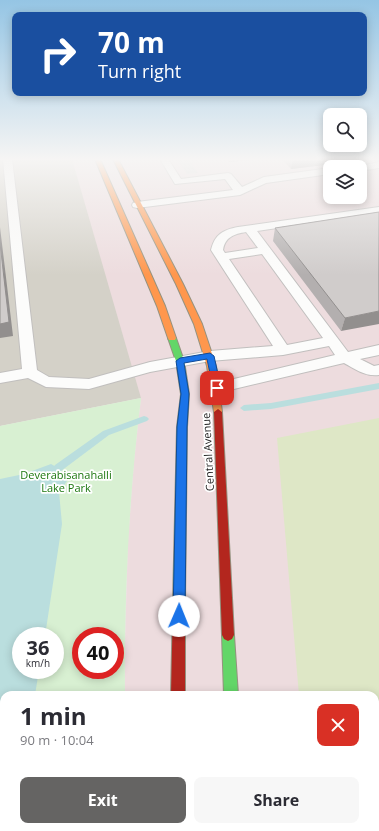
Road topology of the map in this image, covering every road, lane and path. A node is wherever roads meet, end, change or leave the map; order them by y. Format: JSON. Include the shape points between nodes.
{"nodes":[{"id":1,"x":11,"y":198,"type":"edge"},
{"id":2,"x":114,"y":198,"type":"edge"},
{"id":3,"x":134,"y":198,"type":"edge"},
{"id":4,"x":194,"y":198,"type":"edge"},
{"id":5,"x":379,"y":201,"type":"edge"},
{"id":6,"x":137,"y":205,"type":"junction"},
{"id":7,"x":379,"y":210,"type":"edge"},
{"id":8,"x":327,"y":217,"type":"junction"},
{"id":9,"x":249,"y":228,"type":"junction"},
{"id":10,"x":265,"y":250,"type":"junction"},
{"id":11,"x":221,"y":257,"type":"junction"},
{"id":12,"x":332,"y":341,"type":"junction"},
{"id":13,"x":283,"y":350,"type":"junction"},
{"id":14,"x":379,"y":350,"type":"edge"},
{"id":15,"x":210,"y":356,"type":"junction"},
{"id":16,"x":344,"y":357,"type":"junction"},
{"id":17,"x":180,"y":361,"type":"junction"},
{"id":18,"x":379,"y":370,"type":"edge"},
{"id":19,"x":30,"y":373,"type":"junction"},
{"id":20,"x":0,"y":378,"type":"edge"},
{"id":21,"x":217,"y":388,"type":"junction"},
{"id":22,"x":178,"y":691,"type":"edge"},
{"id":23,"x":231,"y":691,"type":"edge"}],
"edges":[{"from":1,"to":19,"type":"lane"},
{"from":2,"to":17,"type":"street","name":"Central Avenue","via":[[161,306]]},
{"from":3,"to":6,"type":"street","name":"Central Avenue"},
{"from":4,"to":6,"type":"lane"},
{"from":5,"to":8,"type":"lane","via":[[346,206]]},
{"from":6,"to":15,"type":"street","name":"Central Avenue","via":[[188,301]]},
{"from":7,"to":8,"type":"lane"},
{"from":8,"to":9,"type":"lane"},
{"from":9,"to":10,"type":"lane"},
{"from":9,"to":11,"type":"lane","via":[[223,236],[217,245]]},
{"from":10,"to":11,"type":"lane"},
{"from":10,"to":12,"type":"lane"},
{"from":11,"to":13,"type":"lane"},
{"from":12,"to":13,"type":"lane"},
{"from":12,"to":16,"type":"lane"},
{"from":13,"to":15,"type":"lane"},
{"from":14,"to":16,"type":"lane"},
{"from":15,"to":17,"type":"lane"},
{"from":15,"to":21,"type":"street","name":"Central Avenue"},
{"from":16,"to":18,"type":"lane","via":[[372,371]]},
{"from":16,"to":21,"type":"lane"},
{"from":17,"to":19,"type":"lane","via":[[89,384],[46,382]]},
{"from":17,"to":22,"type":"street","name":"Central Avenue","via":[[185,394],[182,427]]},
{"from":19,"to":20,"type":"lane"},
{"from":21,"to":23,"type":"street","name":"Central Avenue"}]}
